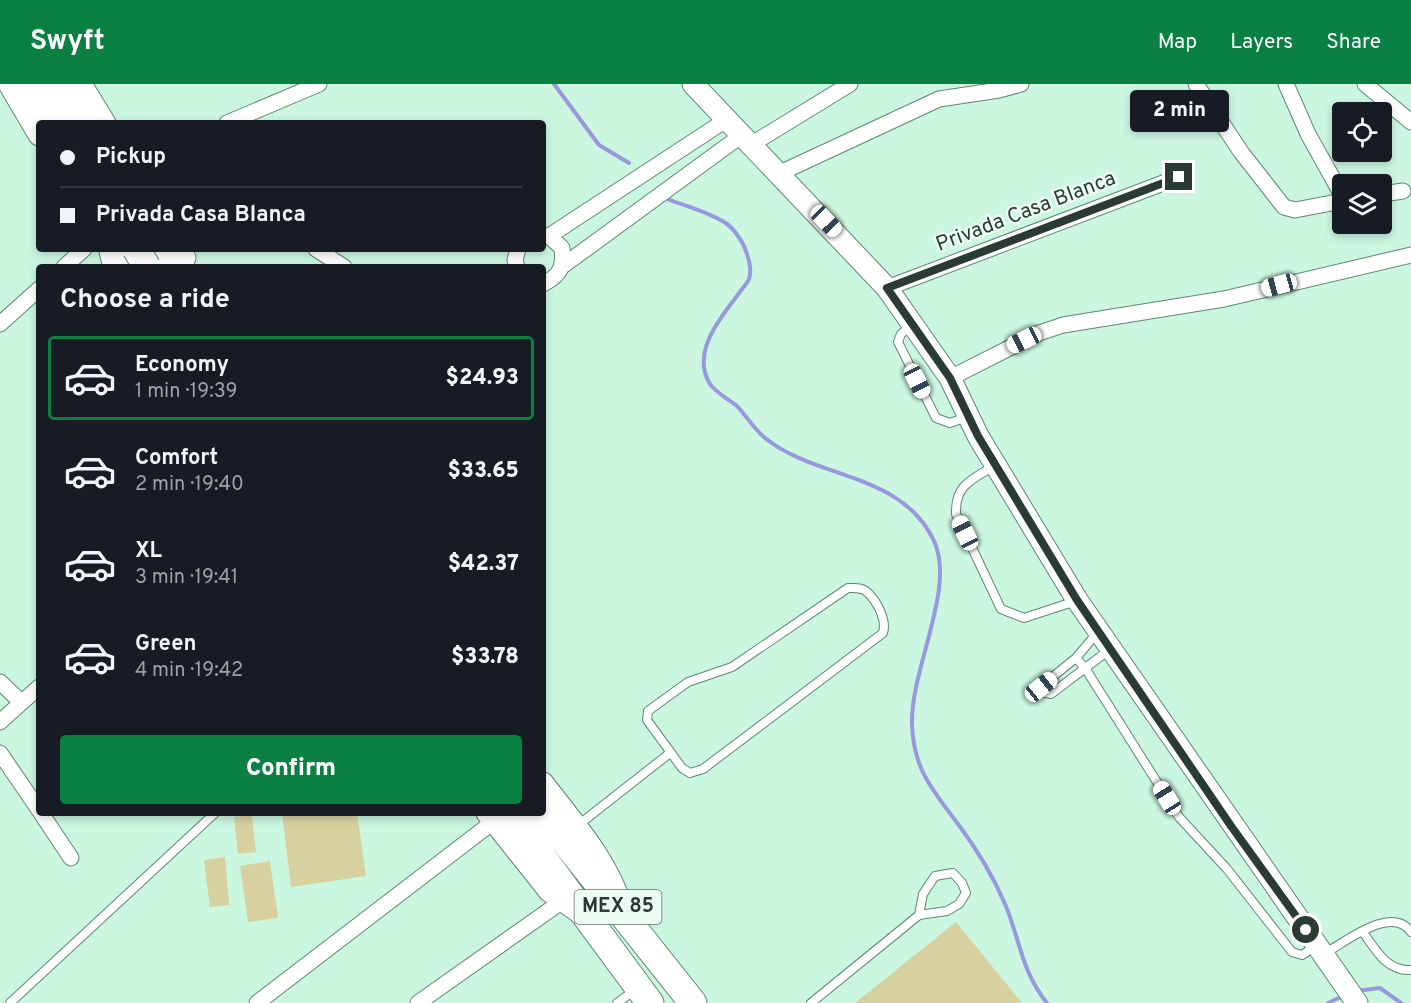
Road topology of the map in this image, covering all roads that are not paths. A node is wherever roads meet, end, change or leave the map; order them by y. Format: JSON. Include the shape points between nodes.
{"nodes":[{"id":1,"x":9,"y":84,"type":"edge"},
{"id":2,"x":33,"y":84,"type":"edge"},
{"id":3,"x":59,"y":84,"type":"edge"},
{"id":4,"x":81,"y":84,"type":"edge"},
{"id":5,"x":319,"y":84,"type":"edge"},
{"id":6,"x":693,"y":84,"type":"edge"},
{"id":7,"x":850,"y":84,"type":"edge"},
{"id":8,"x":968,"y":84,"type":"edge"},
{"id":9,"x":1021,"y":84,"type":"edge"},
{"id":10,"x":1196,"y":84,"type":"edge"},
{"id":11,"x":1286,"y":84,"type":"edge"},
{"id":12,"x":1365,"y":84,"type":"edge"},
{"id":13,"x":953,"y":95,"type":"junction"},
{"id":14,"x":56,"y":120,"type":"edge"},
{"id":15,"x":81,"y":120,"type":"edge"},
{"id":16,"x":103,"y":120,"type":"edge"},
{"id":17,"x":234,"y":120,"type":"edge"},
{"id":18,"x":726,"y":120,"type":"junction"},
{"id":19,"x":1411,"y":122,"type":"edge"},
{"id":20,"x":36,"y":130,"type":"edge"},
{"id":21,"x":747,"y":139,"type":"junction"},
{"id":22,"x":780,"y":173,"type":"junction"},
{"id":23,"x":1179,"y":177,"type":"dead end"},
{"id":24,"x":1332,"y":177,"type":"edge"},
{"id":25,"x":1403,"y":191,"type":"dead end"},
{"id":26,"x":1392,"y":193,"type":"edge"},
{"id":27,"x":1332,"y":203,"type":"edge"},
{"id":28,"x":546,"y":236,"type":"edge"},
{"id":29,"x":81,"y":252,"type":"edge"},
{"id":30,"x":321,"y":252,"type":"edge"},
{"id":31,"x":1411,"y":255,"type":"edge"},
{"id":32,"x":178,"y":258,"type":"edge"},
{"id":33,"x":67,"y":264,"type":"edge"},
{"id":34,"x":137,"y":264,"type":"edge"},
{"id":35,"x":339,"y":264,"type":"edge"},
{"id":36,"x":564,"y":265,"type":"junction"},
{"id":37,"x":546,"y":282,"type":"edge"},
{"id":38,"x":887,"y":288,"type":"junction"},
{"id":39,"x":36,"y":292,"type":"edge"},
{"id":40,"x":0,"y":324,"type":"edge"},
{"id":41,"x":913,"y":324,"type":"junction"},
{"id":42,"x":950,"y":378,"type":"junction"},
{"id":43,"x":968,"y":416,"type":"junction"},
{"id":44,"x":995,"y":466,"type":"junction"},
{"id":45,"x":1077,"y":600,"type":"junction"},
{"id":46,"x":1104,"y":640,"type":"junction"},
{"id":47,"x":1076,"y":658,"type":"junction"},
{"id":48,"x":1085,"y":668,"type":"junction"},
{"id":49,"x":1,"y":684,"type":"edge"},
{"id":50,"x":36,"y":690,"type":"edge"},
{"id":51,"x":21,"y":702,"type":"junction"},
{"id":52,"x":0,"y":722,"type":"edge"},
{"id":53,"x":0,"y":753,"type":"edge"},
{"id":54,"x":670,"y":753,"type":"junction"},
{"id":55,"x":546,"y":787,"type":"edge"},
{"id":56,"x":36,"y":806,"type":"edge"},
{"id":57,"x":43,"y":816,"type":"edge"},
{"id":58,"x":212,"y":816,"type":"edge"},
{"id":59,"x":497,"y":816,"type":"edge"},
{"id":60,"x":544,"y":816,"type":"edge"},
{"id":61,"x":576,"y":826,"type":"junction"},
{"id":62,"x":72,"y":858,"type":"dead end"},
{"id":63,"x":561,"y":902,"type":"junction"},
{"id":64,"x":919,"y":915,"type":"junction"},
{"id":65,"x":585,"y":916,"type":"junction"},
{"id":66,"x":626,"y":916,"type":"junction"},
{"id":67,"x":1363,"y":932,"type":"junction"},
{"id":68,"x":1411,"y":932,"type":"edge"},
{"id":69,"x":1321,"y":949,"type":"junction"},
{"id":70,"x":1411,"y":970,"type":"edge"},
{"id":71,"x":1353,"y":996,"type":"edge"},
{"id":72,"x":635,"y":998,"type":"edge"},
{"id":73,"x":10,"y":1003,"type":"edge"},
{"id":74,"x":257,"y":1003,"type":"edge"},
{"id":75,"x":418,"y":1003,"type":"edge"},
{"id":76,"x":693,"y":1003,"type":"edge"},
{"id":77,"x":811,"y":1003,"type":"edge"}],
"edges":[{"from":1,"to":20,"type":"street"},
{"from":2,"to":14,"type":"highway"},
{"from":3,"to":15,"type":"highway"},
{"from":4,"to":16,"type":"street"},
{"from":5,"to":17,"type":"street"},
{"from":6,"to":18,"type":"street"},
{"from":7,"to":21,"type":"street"},
{"from":8,"to":13,"type":"street"},
{"from":9,"to":13,"type":"street"},
{"from":10,"to":27,"type":"street","via":[[1269,192],[1289,210]]},
{"from":11,"to":24,"type":"street"},
{"from":12,"to":19,"type":"street"},
{"from":13,"to":22,"type":"street","via":[[891,119]]},
{"from":18,"to":21,"type":"street"},
{"from":18,"to":28,"type":"street"},
{"from":21,"to":22,"type":"street"},
{"from":21,"to":36,"type":"street"},
{"from":22,"to":38,"type":"street"},
{"from":23,"to":38,"type":"street","name":"Privada Casa Blanca"},
{"from":25,"to":26,"type":"street"},
{"from":28,"to":36,"type":"street","via":[[562,248]]},
{"from":29,"to":33,"type":"street"},
{"from":30,"to":35,"type":"street"},
{"from":31,"to":42,"type":"street","via":[[1224,299],[1064,325],[1039,333]]},
{"from":32,"to":34,"type":"street","via":[[142,256]]},
{"from":36,"to":37,"type":"street","via":[[557,277]]},
{"from":38,"to":41,"type":"street"},
{"from":39,"to":40,"type":"street"},
{"from":41,"to":42,"type":"street"},
{"from":41,"to":43,"type":"lane","via":[[898,342],[936,418],[950,423]]},
{"from":42,"to":43,"type":"street"},
{"from":43,"to":44,"type":"street"},
{"from":44,"to":45,"type":"street"},
{"from":44,"to":45,"type":"lane","via":[[960,489],[955,499],[956,514],[1001,609],[1024,618]]},
{"from":45,"to":46,"type":"street"},
{"from":46,"to":47,"type":"lane"},
{"from":46,"to":48,"type":"lane"},
{"from":46,"to":69,"type":"street"},
{"from":47,"to":48,"type":"lane"},
{"from":47,"to":48,"type":"lane","via":[[1041,687],[1041,692],[1051,694]]},
{"from":48,"to":69,"type":"lane","via":[[1179,816],[1227,869],[1292,952],[1302,955]]},
{"from":49,"to":51,"type":"street"},
{"from":50,"to":51,"type":"street"},
{"from":51,"to":52,"type":"street"},
{"from":53,"to":56,"type":"street"},
{"from":54,"to":54,"type":"lane","via":[[682,768],[697,773],[883,633],[883,618],[867,591],[848,588],[732,666],[688,682],[648,711],[647,720]]},
{"from":54,"to":61,"type":"lane"},
{"from":55,"to":61,"type":"street","number":"MEX 85"},
{"from":57,"to":62,"type":"street"},
{"from":58,"to":73,"type":"lane"},
{"from":59,"to":63,"type":"street","number":"MEX 85","via":[[524,863]]},
{"from":59,"to":65,"type":"highway","number":"MEX 85"},
{"from":59,"to":74,"type":"street"},
{"from":60,"to":66,"type":"highway","number":"MEX 85"},
{"from":61,"to":66,"type":"street","number":"MEX 85","via":[[614,880]]},
{"from":63,"to":65,"type":"street","number":"MEX 85"},
{"from":63,"to":75,"type":"street"},
{"from":64,"to":64,"type":"lane","via":[[948,911],[960,904],[966,893],[953,873],[935,876],[923,894]]},
{"from":64,"to":77,"type":"lane"},
{"from":65,"to":72,"type":"highway","number":"MEX 85"},
{"from":66,"to":76,"type":"highway","number":"MEX 85"},
{"from":67,"to":68,"type":"lane","via":[[1381,921],[1401,924]]},
{"from":67,"to":69,"type":"lane"},
{"from":67,"to":70,"type":"lane","via":[[1382,958],[1394,967]]},
{"from":69,"to":71,"type":"street"}]}
